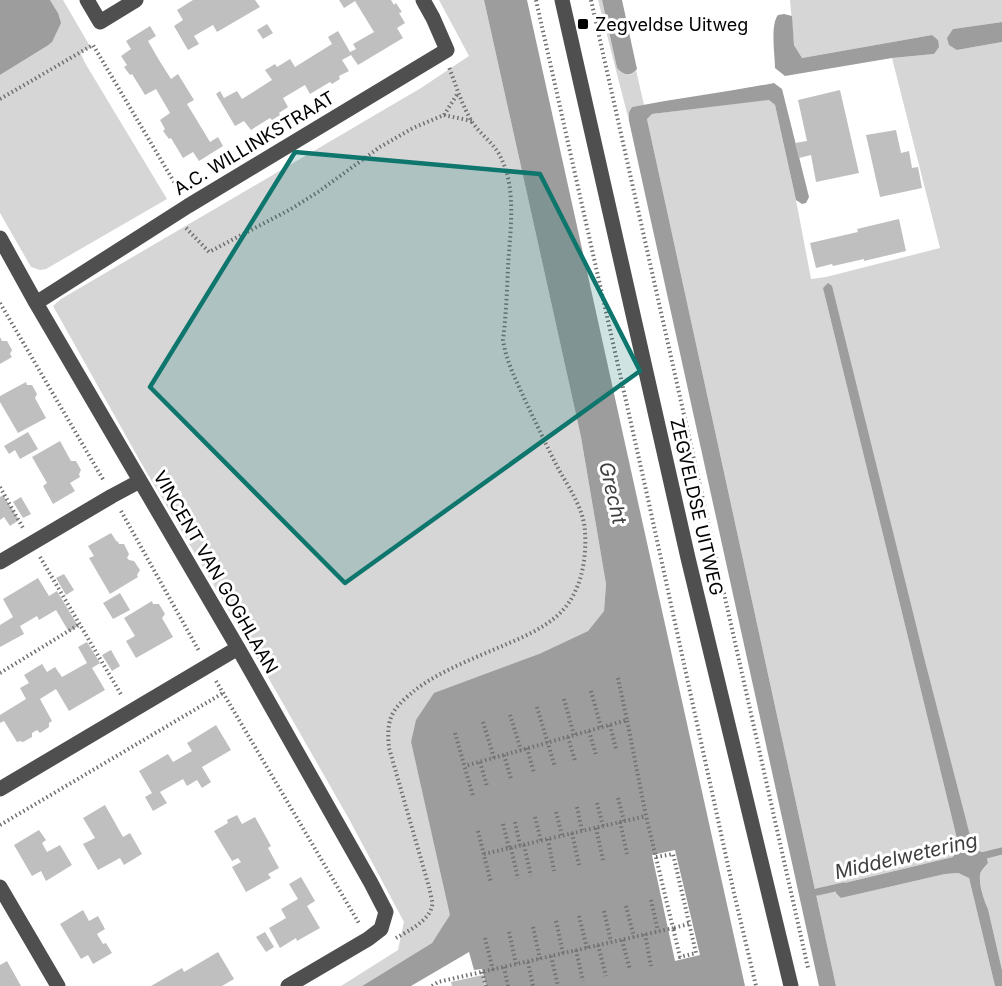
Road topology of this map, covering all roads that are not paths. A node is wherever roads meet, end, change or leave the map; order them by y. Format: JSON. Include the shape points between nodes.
{"nodes":[{"id":1,"x":87,"y":0,"type":"edge"},
{"id":2,"x":136,"y":0,"type":"edge"},
{"id":3,"x":423,"y":0,"type":"edge"},
{"id":4,"x":562,"y":0,"type":"edge"},
{"id":5,"x":0,"y":238,"type":"edge"},
{"id":6,"x":36,"y":303,"type":"junction"},
{"id":7,"x":140,"y":481,"type":"junction"},
{"id":8,"x":0,"y":562,"type":"edge"},
{"id":9,"x":238,"y":648,"type":"junction"},
{"id":10,"x":0,"y":789,"type":"edge"},
{"id":11,"x":0,"y":887,"type":"edge"},
{"id":12,"x":58,"y":986,"type":"edge"},
{"id":13,"x":288,"y":986,"type":"edge"},
{"id":14,"x":791,"y":986,"type":"edge"}],
"edges":[{"from":1,"to":2,"type":"street","via":[[100,22]]},
{"from":3,"to":6,"type":"street","name":"A.C. WILLINKSTRAAT","via":[[447,50]]},
{"from":4,"to":14,"type":"street","name":"ZEGVELDSE UITWEG","via":[[688,558]]},
{"from":5,"to":6,"type":"street","name":"VINCENT VAN GOGHLAAN"},
{"from":6,"to":7,"type":"street","name":"VINCENT VAN GOGHLAAN"},
{"from":7,"to":8,"type":"street"},
{"from":7,"to":9,"type":"street","name":"VINCENT VAN GOGHLAAN"},
{"from":9,"to":10,"type":"street"},
{"from":9,"to":13,"type":"street","name":"VINCENT VAN GOGHLAAN","via":[[386,912],[381,929],[368,939]]},
{"from":11,"to":12,"type":"street"}]}
